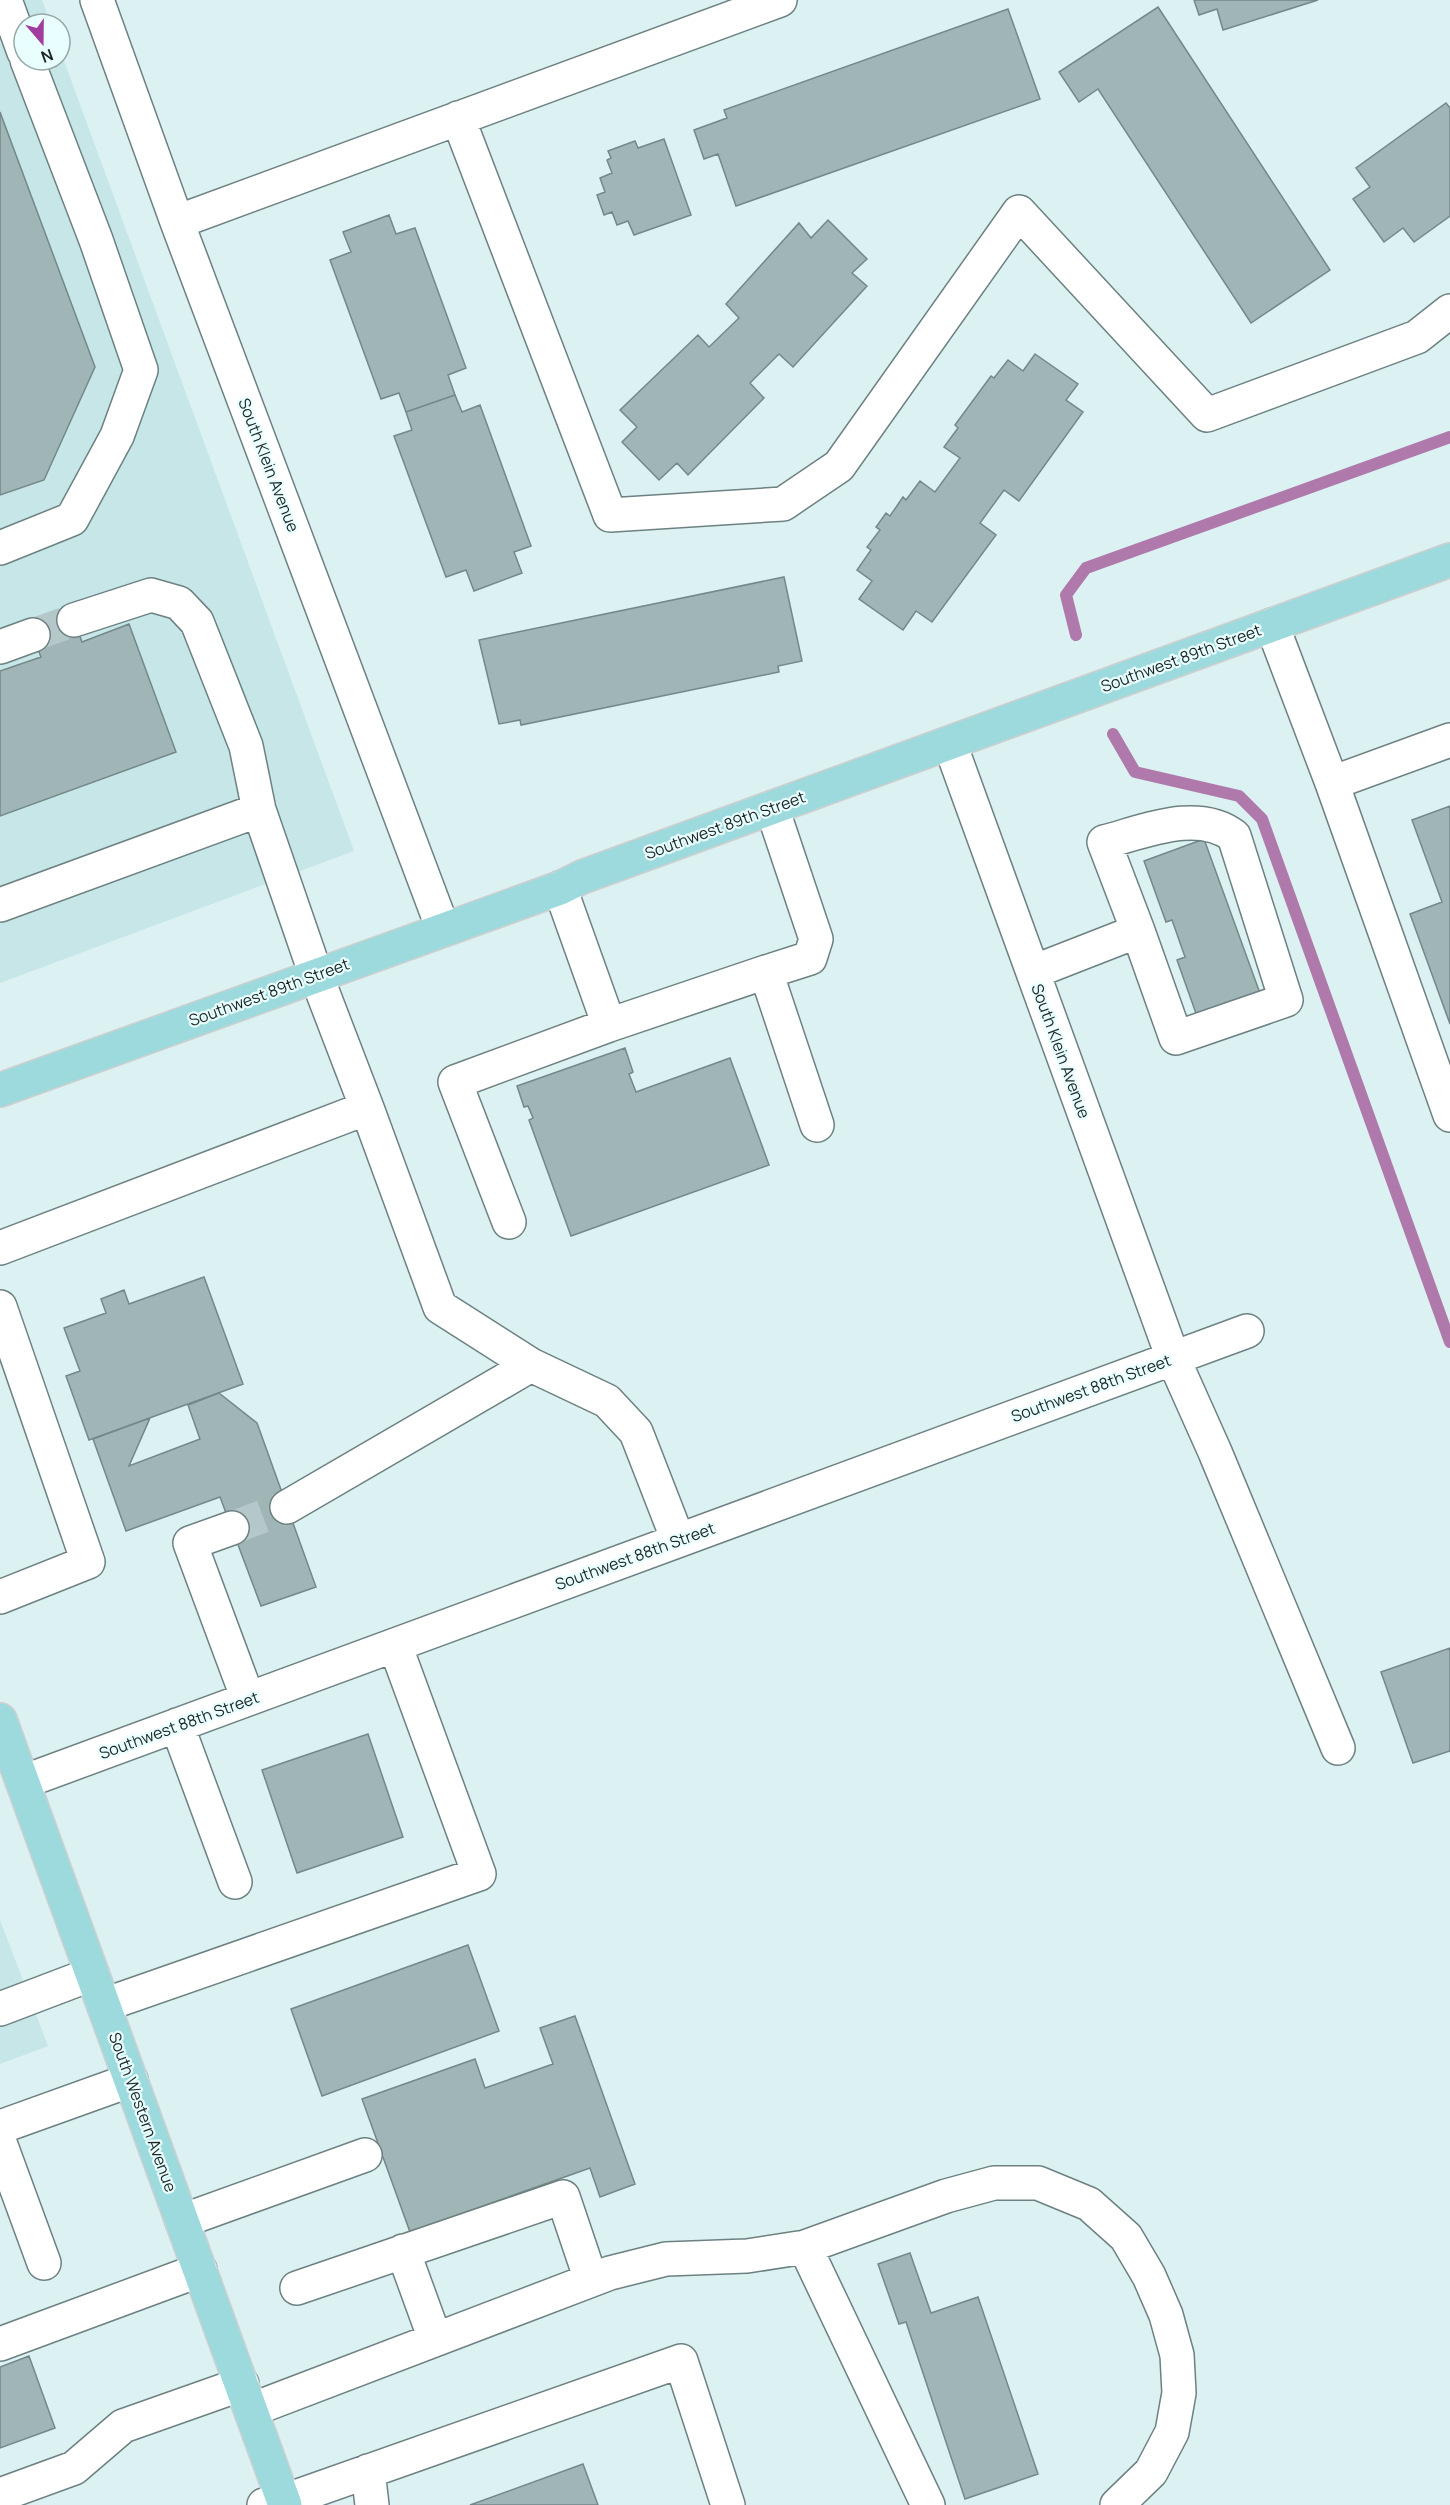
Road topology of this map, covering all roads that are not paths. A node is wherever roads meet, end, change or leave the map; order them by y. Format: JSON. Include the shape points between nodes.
{"nodes":[{"id":1,"x":5,"y":0,"type":"edge"},
{"id":2,"x":97,"y":0,"type":"edge"},
{"id":3,"x":780,"y":0,"type":"edge"},
{"id":4,"x":12,"y":19,"type":"edge"},
{"id":5,"x":32,"y":72,"type":"edge"},
{"id":6,"x":458,"y":118,"type":"junction"},
{"id":7,"x":177,"y":222,"type":"junction"},
{"id":8,"x":1450,"y":312,"type":"edge"},
{"id":9,"x":0,"y":548,"type":"edge"},
{"id":10,"x":1450,"y":560,"type":"edge"},
{"id":11,"x":74,"y":620,"type":"tunnel mouth"},
{"id":12,"x":1272,"y":625,"type":"junction"},
{"id":13,"x":33,"y":635,"type":"tunnel mouth"},
{"id":14,"x":0,"y":647,"type":"edge"},
{"id":15,"x":1450,"y":740,"type":"edge"},
{"id":16,"x":950,"y":744,"type":"junction"},
{"id":17,"x":1332,"y":783,"type":"junction"},
{"id":18,"x":772,"y":808,"type":"junction"},
{"id":19,"x":259,"y":810,"type":"junction"},
{"id":20,"x":560,"y":888,"type":"junction"},
{"id":21,"x":0,"y":905,"type":"edge"},
{"id":22,"x":443,"y":929,"type":"junction"},
{"id":23,"x":1137,"y":931,"type":"junction"},
{"id":24,"x":766,"y":972,"type":"junction"},
{"id":25,"x":1033,"y":972,"type":"junction"},
{"id":26,"x":316,"y":975,"type":"junction"},
{"id":27,"x":609,"y":1025,"type":"junction"},
{"id":28,"x":0,"y":1090,"type":"edge"},
{"id":29,"x":367,"y":1108,"type":"junction"},
{"id":30,"x":1450,"y":1115,"type":"edge"},
{"id":31,"x":817,"y":1125,"type":"dead end"},
{"id":32,"x":509,"y":1222,"type":"dead end"},
{"id":33,"x":0,"y":1248,"type":"edge"},
{"id":34,"x":0,"y":1307,"type":"edge"},
{"id":35,"x":1246,"y":1331,"type":"dead end"},
{"id":36,"x":1173,"y":1358,"type":"junction"},
{"id":37,"x":531,"y":1365,"type":"junction"},
{"id":38,"x":287,"y":1507,"type":"tunnel mouth"},
{"id":39,"x":232,"y":1528,"type":"tunnel mouth"},
{"id":40,"x":678,"y":1540,"type":"junction"},
{"id":41,"x":0,"y":1597,"type":"edge"},
{"id":42,"x":394,"y":1645,"type":"junction"},
{"id":43,"x":248,"y":1699,"type":"junction"},
{"id":44,"x":0,"y":1720,"type":"edge"},
{"id":45,"x":177,"y":1725,"type":"junction"},
{"id":46,"x":1338,"y":1748,"type":"dead end"},
{"id":47,"x":23,"y":1782,"type":"junction"},
{"id":48,"x":235,"y":1882,"type":"dead end"},
{"id":49,"x":92,"y":1974,"type":"junction"},
{"id":50,"x":104,"y":2005,"type":"junction"},
{"id":51,"x":0,"y":2009,"type":"edge"},
{"id":52,"x":131,"y":2080,"type":"junction"},
{"id":53,"x":0,"y":2127,"type":"edge"},
{"id":54,"x":0,"y":2143,"type":"edge"},
{"id":55,"x":364,"y":2155,"type":"dead end"},
{"id":56,"x":182,"y":2221,"type":"junction"},
{"id":57,"x":805,"y":2247,"type":"junction"},
{"id":58,"x":403,"y":2252,"type":"junction"},
{"id":59,"x":44,"y":2263,"type":"dead end"},
{"id":60,"x":200,"y":2270,"type":"junction"},
{"id":61,"x":591,"y":2280,"type":"junction"},
{"id":62,"x":297,"y":2288,"type":"dead end"},
{"id":63,"x":435,"y":2339,"type":"junction"},
{"id":64,"x":0,"y":2344,"type":"edge"},
{"id":65,"x":246,"y":2397,"type":"junction"},
{"id":66,"x":368,"y":2471,"type":"junction"},
{"id":67,"x":0,"y":2494,"type":"edge"},
{"id":68,"x":278,"y":2504,"type":"edge"},
{"id":69,"x":372,"y":2505,"type":"edge"},
{"id":70,"x":728,"y":2505,"type":"edge"},
{"id":71,"x":928,"y":2505,"type":"edge"},
{"id":72,"x":1117,"y":2505,"type":"edge"}],
"edges":[{"from":1,"to":4,"type":"street"},
{"from":2,"to":7,"type":"street","name":"South Klein Avenue"},
{"from":3,"to":6,"type":"street"},
{"from":5,"to":9,"type":"street","via":[[141,370],[117,436],[72,519]]},
{"from":6,"to":7,"type":"street"},
{"from":6,"to":8,"type":"street","via":[[610,515],[783,504],[839,466],[1019,212],[1207,415],[1417,337]]},
{"from":7,"to":22,"type":"street","name":"South Klein Avenue"},
{"from":10,"to":12,"type":"main road","name":"Southwest 89th Street"},
{"from":11,"to":19,"type":"street","via":[[151,595],[178,603],[197,622],[246,746]]},
{"from":12,"to":16,"type":"main road","name":"Southwest 89th Street"},
{"from":12,"to":17,"type":"street"},
{"from":13,"to":14,"type":"street"},
{"from":15,"to":17,"type":"street"},
{"from":16,"to":18,"type":"main road","name":"Southwest 89th Street"},
{"from":16,"to":25,"type":"street","name":"South Klein Avenue"},
{"from":17,"to":30,"type":"street"},
{"from":18,"to":20,"type":"main road","name":"Southwest 89th Street"},
{"from":18,"to":24,"type":"street","via":[[816,939],[810,958]]},
{"from":19,"to":21,"type":"street"},
{"from":19,"to":26,"type":"street"},
{"from":20,"to":22,"type":"main road","name":"Southwest 89th Street"},
{"from":20,"to":27,"type":"street"},
{"from":22,"to":26,"type":"main road","name":"Southwest 89th Street"},
{"from":23,"to":23,"type":"street","via":[[1104,842],[1181,823],[1221,826],[1234,836],[1286,1000],[1176,1038]]},
{"from":23,"to":25,"type":"street"},
{"from":24,"to":27,"type":"street"},
{"from":24,"to":31,"type":"street"},
{"from":25,"to":36,"type":"street","name":"South Klein Avenue"},
{"from":26,"to":28,"type":"main road","name":"Southwest 89th Street"},
{"from":26,"to":29,"type":"street"},
{"from":27,"to":32,"type":"street","via":[[455,1082]]},
{"from":29,"to":33,"type":"street"},
{"from":29,"to":37,"type":"street","via":[[440,1307]]},
{"from":34,"to":41,"type":"street","via":[[88,1562]]},
{"from":35,"to":36,"type":"street","name":"Southwest 88th Street"},
{"from":36,"to":40,"type":"street","name":"Southwest 88th Street"},
{"from":36,"to":46,"type":"street","name":"South Klein Avenue"},
{"from":37,"to":38,"type":"street"},
{"from":37,"to":40,"type":"street","via":[[607,1401],[636,1432]]},
{"from":39,"to":43,"type":"street","via":[[190,1543]]},
{"from":40,"to":42,"type":"street","name":"Southwest 88th Street"},
{"from":42,"to":43,"type":"street","name":"Southwest 88th Street"},
{"from":42,"to":50,"type":"street","via":[[479,1874]]},
{"from":43,"to":45,"type":"street","name":"Southwest 88th Street"},
{"from":44,"to":47,"type":"main road","name":"South Western Avenue"},
{"from":45,"to":47,"type":"street","name":"Southwest 88th Street"},
{"from":45,"to":48,"type":"street"},
{"from":47,"to":49,"type":"main road","name":"South Western Avenue"},
{"from":49,"to":50,"type":"main road","name":"South Western Avenue"},
{"from":49,"to":51,"type":"street"},
{"from":50,"to":52,"type":"main road","name":"South Western Avenue"},
{"from":52,"to":53,"type":"street"},
{"from":52,"to":56,"type":"main road","name":"South Western Avenue"},
{"from":54,"to":59,"type":"street"},
{"from":55,"to":56,"type":"street"},
{"from":56,"to":60,"type":"main road","name":"South Western Avenue"},
{"from":57,"to":61,"type":"street","via":[[747,2256],[666,2259]]},
{"from":57,"to":71,"type":"street"},
{"from":57,"to":72,"type":"street","via":[[946,2196],[994,2183],[1038,2183],[1089,2204],[1126,2237],[1149,2276],[1177,2355],[1179,2393],[1172,2432],[1151,2472]]},
{"from":58,"to":61,"type":"street","via":[[563,2197]]},
{"from":58,"to":62,"type":"street"},
{"from":58,"to":63,"type":"street"},
{"from":60,"to":64,"type":"street"},
{"from":60,"to":65,"type":"main road","name":"South Western Avenue"},
{"from":61,"to":63,"type":"street"},
{"from":63,"to":65,"type":"street"},
{"from":65,"to":67,"type":"street","via":[[123,2426],[74,2468]]},
{"from":65,"to":68,"type":"main road","name":"South Western Avenue"},
{"from":66,"to":68,"type":"street"},
{"from":66,"to":69,"type":"street"},
{"from":66,"to":70,"type":"street","via":[[681,2361]]}]}
